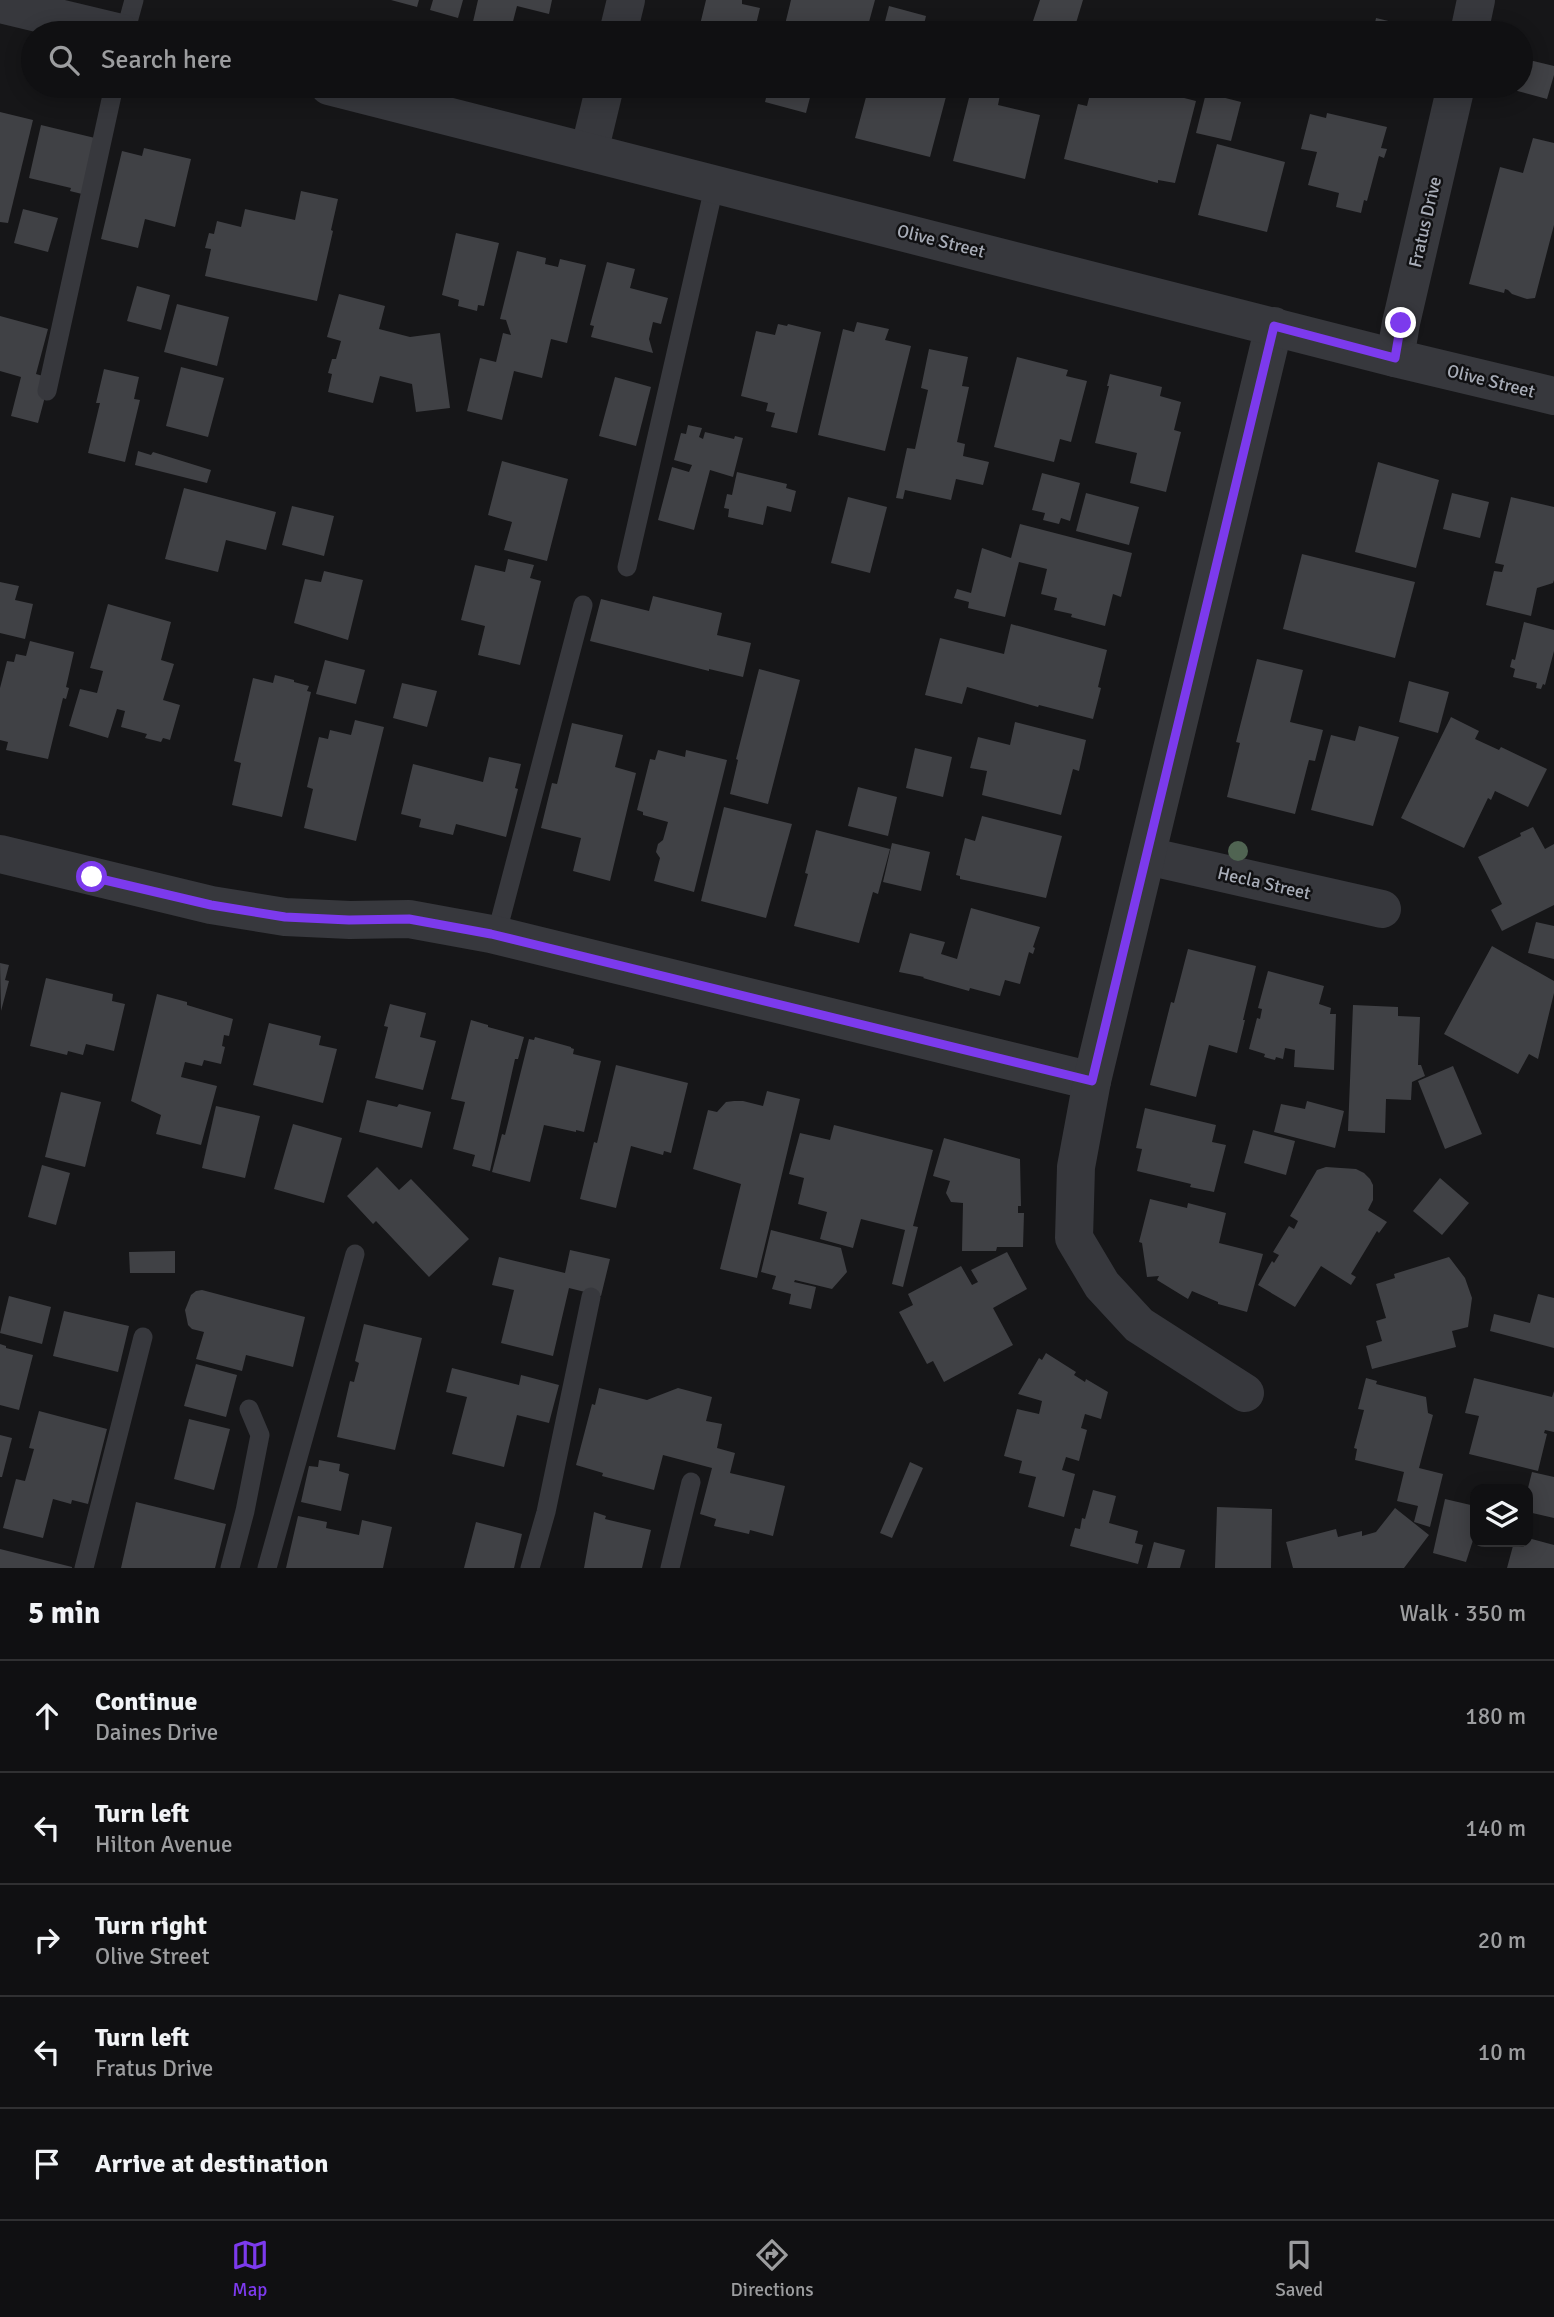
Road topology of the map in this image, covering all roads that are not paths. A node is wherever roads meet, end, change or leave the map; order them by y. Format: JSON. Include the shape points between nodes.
{"nodes":[{"id":1,"x":134,"y":0,"type":"edge"},
{"id":2,"x":626,"y":0,"type":"edge"},
{"id":3,"x":1476,"y":0,"type":"edge"},
{"id":4,"x":0,"y":4,"type":"edge"},
{"id":5,"x":72,"y":21,"type":"edge"},
{"id":6,"x":127,"y":21,"type":"edge"},
{"id":7,"x":621,"y":21,"type":"edge"},
{"id":8,"x":1472,"y":21,"type":"edge"},
{"id":9,"x":111,"y":98,"type":"edge"},
{"id":10,"x":375,"y":98,"type":"edge"},
{"id":11,"x":602,"y":98,"type":"edge"},
{"id":12,"x":1454,"y":98,"type":"edge"},
{"id":13,"x":589,"y":152,"type":"junction"},
{"id":14,"x":715,"y":183,"type":"junction"},
{"id":15,"x":1274,"y":326,"type":"junction"},
{"id":16,"x":1395,"y":358,"type":"junction"},
{"id":17,"x":47,"y":391,"type":"dead end"},
{"id":18,"x":1554,"y":397,"type":"edge"},
{"id":19,"x":627,"y":568,"type":"dead end"},
{"id":20,"x":583,"y":605,"type":"dead end"},
{"id":21,"x":0,"y":854,"type":"edge"},
{"id":22,"x":1147,"y":856,"type":"junction"},
{"id":23,"x":1382,"y":909,"type":"dead end"},
{"id":24,"x":496,"y":936,"type":"junction"},
{"id":25,"x":1092,"y":1081,"type":"junction"},
{"id":26,"x":355,"y":1254,"type":"dead end"},
{"id":27,"x":591,"y":1297,"type":"dead end"},
{"id":28,"x":143,"y":1337,"type":"dead end"},
{"id":29,"x":1245,"y":1392,"type":"dead end"},
{"id":30,"x":249,"y":1409,"type":"dead end"},
{"id":31,"x":691,"y":1482,"type":"dead end"},
{"id":32,"x":84,"y":1568,"type":"edge"},
{"id":33,"x":230,"y":1568,"type":"edge"},
{"id":34,"x":267,"y":1568,"type":"edge"},
{"id":35,"x":530,"y":1568,"type":"edge"},
{"id":36,"x":670,"y":1568,"type":"edge"}],
"edges":[{"from":1,"to":6,"type":"lane"},
{"from":2,"to":7,"type":"street"},
{"from":3,"to":8,"type":"street"},
{"from":4,"to":5,"type":"street"},
{"from":9,"to":17,"type":"lane"},
{"from":10,"to":13,"type":"street","name":"Olive Street"},
{"from":11,"to":13,"type":"street"},
{"from":12,"to":16,"type":"street","name":"Fratus Drive"},
{"from":13,"to":14,"type":"street","name":"Olive Street"},
{"from":14,"to":15,"type":"street","name":"Olive Street"},
{"from":14,"to":19,"type":"lane"},
{"from":15,"to":16,"type":"street","name":"Olive Street"},
{"from":15,"to":22,"type":"street"},
{"from":16,"to":18,"type":"street","name":"Olive Street"},
{"from":20,"to":24,"type":"lane"},
{"from":21,"to":24,"type":"street","via":[[211,905],[285,917],[409,919]]},
{"from":22,"to":23,"type":"street","name":"Hecla Street"},
{"from":22,"to":25,"type":"street"},
{"from":24,"to":25,"type":"street"},
{"from":25,"to":29,"type":"street","via":[[1076,1167],[1074,1238],[1102,1285],[1139,1325]]},
{"from":26,"to":34,"type":"lane"},
{"from":27,"to":35,"type":"lane"},
{"from":28,"to":32,"type":"lane"},
{"from":30,"to":33,"type":"lane","via":[[260,1435]]},
{"from":31,"to":36,"type":"lane"}]}
